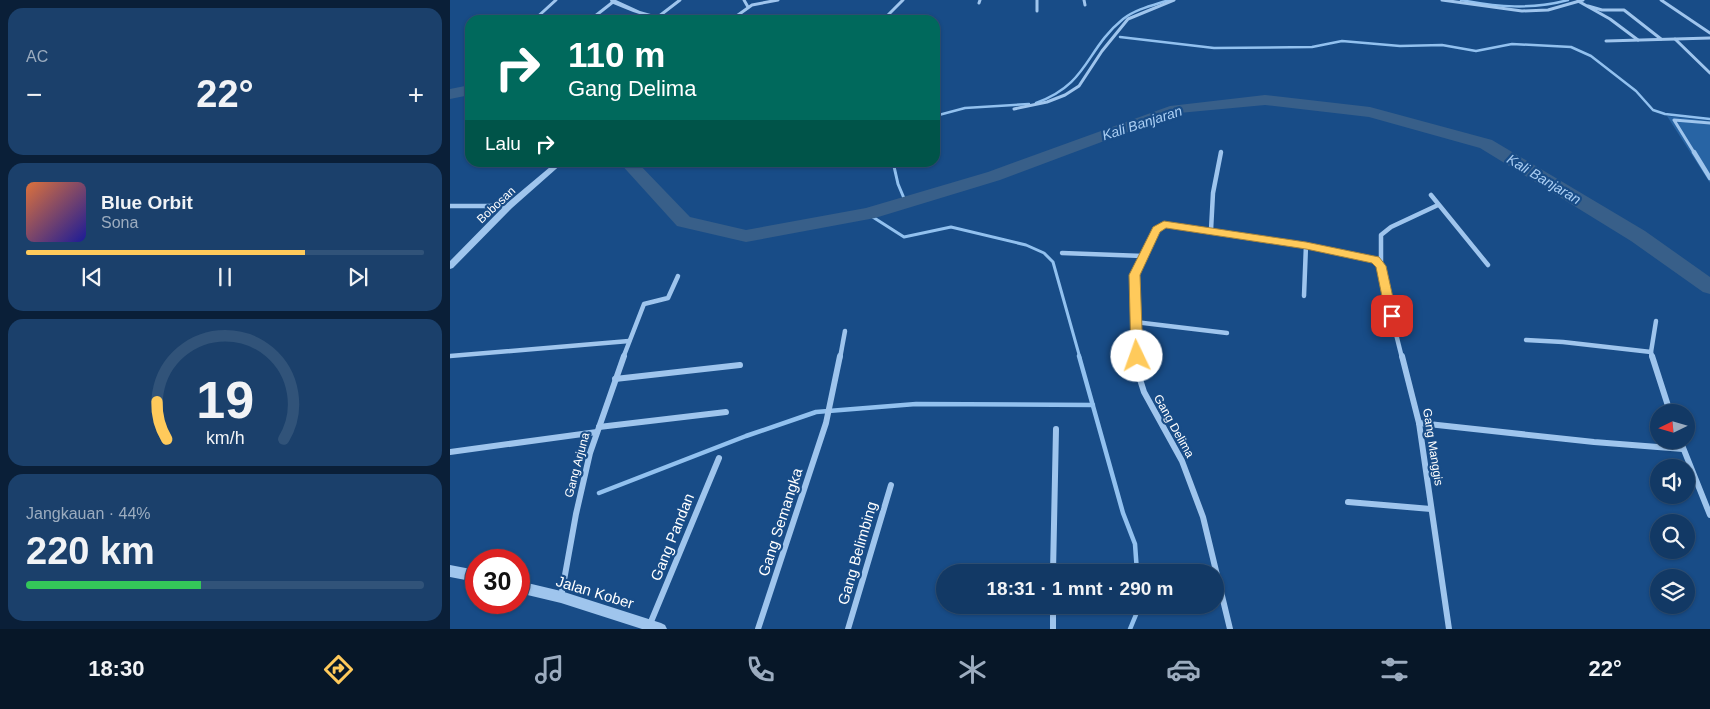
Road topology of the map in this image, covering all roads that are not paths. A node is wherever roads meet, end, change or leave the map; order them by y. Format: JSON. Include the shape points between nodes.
{"nodes":[{"id":1,"x":556,"y":0,"type":"edge"},
{"id":2,"x":680,"y":0,"type":"edge"},
{"id":3,"x":744,"y":0,"type":"edge"},
{"id":4,"x":778,"y":0,"type":"edge"},
{"id":5,"x":903,"y":0,"type":"edge"},
{"id":6,"x":1037,"y":0,"type":"edge"},
{"id":7,"x":1084,"y":0,"type":"edge"},
{"id":8,"x":1174,"y":0,"type":"edge"},
{"id":9,"x":1442,"y":0,"type":"edge"},
{"id":10,"x":1661,"y":0,"type":"edge"},
{"id":11,"x":613,"y":1,"type":"edge"},
{"id":12,"x":1580,"y":1,"type":"edge"},
{"id":13,"x":1085,"y":5,"type":"dead end"},
{"id":14,"x":1588,"y":6,"type":"junction"},
{"id":15,"x":748,"y":7,"type":"junction"},
{"id":16,"x":1037,"y":11,"type":"dead end"},
{"id":17,"x":540,"y":15,"type":"edge"},
{"id":18,"x":596,"y":15,"type":"edge"},
{"id":19,"x":646,"y":15,"type":"edge"},
{"id":20,"x":661,"y":15,"type":"edge"},
{"id":21,"x":737,"y":15,"type":"edge"},
{"id":22,"x":888,"y":15,"type":"edge"},
{"id":23,"x":1710,"y":33,"type":"edge"},
{"id":24,"x":1710,"y":38,"type":"edge"},
{"id":25,"x":1638,"y":40,"type":"junction"},
{"id":26,"x":1662,"y":40,"type":"junction"},
{"id":27,"x":1675,"y":40,"type":"junction"},
{"id":28,"x":1606,"y":41,"type":"dead end"},
{"id":29,"x":1710,"y":73,"type":"edge"},
{"id":30,"x":1014,"y":108,"type":"dead end"},
{"id":31,"x":1710,"y":123,"type":"edge"},
{"id":32,"x":1221,"y":152,"type":"dead end"},
{"id":33,"x":555,"y":167,"type":"edge"},
{"id":34,"x":1710,"y":178,"type":"edge"},
{"id":35,"x":1431,"y":195,"type":"dead end"},
{"id":36,"x":1438,"y":204,"type":"junction"},
{"id":37,"x":450,"y":206,"type":"edge"},
{"id":38,"x":509,"y":206,"type":"junction"},
{"id":39,"x":1210,"y":230,"type":"junction"},
{"id":40,"x":1306,"y":245,"type":"junction"},
{"id":41,"x":1062,"y":253,"type":"dead end"},
{"id":42,"x":1143,"y":256,"type":"junction"},
{"id":43,"x":450,"y":266,"type":"edge"},
{"id":44,"x":1488,"y":266,"type":"dead end"},
{"id":45,"x":1381,"y":269,"type":"junction"},
{"id":46,"x":678,"y":276,"type":"dead end"},
{"id":47,"x":1304,"y":296,"type":"dead end"},
{"id":48,"x":1656,"y":321,"type":"dead end"},
{"id":49,"x":1135,"y":322,"type":"junction"},
{"id":50,"x":845,"y":331,"type":"dead end"},
{"id":51,"x":1227,"y":333,"type":"dead end"},
{"id":52,"x":1526,"y":340,"type":"dead end"},
{"id":53,"x":628,"y":341,"type":"junction"},
{"id":54,"x":1651,"y":352,"type":"junction"},
{"id":55,"x":450,"y":356,"type":"edge"},
{"id":56,"x":740,"y":365,"type":"dead end"},
{"id":57,"x":615,"y":379,"type":"junction"},
{"id":58,"x":1667,"y":404,"type":"edge"},
{"id":59,"x":726,"y":412,"type":"dead end"},
{"id":60,"x":1420,"y":424,"type":"junction"},
{"id":61,"x":598,"y":429,"type":"junction"},
{"id":62,"x":1056,"y":429,"type":"dead end"},
{"id":63,"x":1650,"y":446,"type":"edge"},
{"id":64,"x":1683,"y":449,"type":"edge"},
{"id":65,"x":450,"y":452,"type":"edge"},
{"id":66,"x":719,"y":458,"type":"dead end"},
{"id":67,"x":891,"y":485,"type":"dead end"},
{"id":68,"x":1348,"y":502,"type":"dead end"},
{"id":69,"x":1431,"y":509,"type":"junction"},
{"id":70,"x":1710,"y":515,"type":"edge"},
{"id":71,"x":1053,"y":564,"type":"edge"},
{"id":72,"x":450,"y":570,"type":"edge"},
{"id":73,"x":465,"y":573,"type":"edge"},
{"id":74,"x":530,"y":590,"type":"edge"},
{"id":75,"x":561,"y":597,"type":"junction"},
{"id":76,"x":1053,"y":614,"type":"edge"},
{"id":77,"x":653,"y":628,"type":"edge"},
{"id":78,"x":758,"y":629,"type":"edge"},
{"id":79,"x":848,"y":629,"type":"edge"},
{"id":80,"x":1052,"y":629,"type":"edge"},
{"id":81,"x":1230,"y":629,"type":"edge"},
{"id":82,"x":1449,"y":629,"type":"edge"}],
"edges":[{"from":1,"to":17,"type":"street"},
{"from":2,"to":20,"type":"street"},
{"from":3,"to":15,"type":"street"},
{"from":4,"to":15,"type":"street"},
{"from":5,"to":22,"type":"street"},
{"from":6,"to":16,"type":"street"},
{"from":7,"to":13,"type":"street"},
{"from":8,"to":30,"type":"street","via":[[1128,19],[1079,86],[1047,102]]},
{"from":9,"to":12,"type":"street","via":[[1535,10],[1550,10]]},
{"from":10,"to":23,"type":"street"},
{"from":11,"to":18,"type":"street"},
{"from":11,"to":19,"type":"street"},
{"from":12,"to":14,"type":"street"},
{"from":14,"to":25,"type":"street"},
{"from":14,"to":26,"type":"street","via":[[1624,10]]},
{"from":15,"to":21,"type":"street"},
{"from":24,"to":27,"type":"street"},
{"from":25,"to":26,"type":"street"},
{"from":25,"to":28,"type":"street"},
{"from":26,"to":27,"type":"street"},
{"from":27,"to":29,"type":"street"},
{"from":31,"to":34,"type":"street","via":[[1674,120]]},
{"from":32,"to":39,"type":"street"},
{"from":33,"to":38,"type":"street","name":"Bobosan"},
{"from":35,"to":36,"type":"street"},
{"from":36,"to":44,"type":"street"},
{"from":36,"to":45,"type":"street","name":"Gang Manggis","via":[[1391,227],[1382,235]]},
{"from":37,"to":38,"type":"street"},
{"from":38,"to":43,"type":"street","name":"Bobosan"},
{"from":39,"to":40,"type":"street","name":"Gang Delima"},
{"from":39,"to":42,"type":"street","name":"Gang Delima","via":[[1164,225],[1156,230]]},
{"from":40,"to":45,"type":"street","name":"Gang Delima","via":[[1370,258]]},
{"from":40,"to":47,"type":"street"},
{"from":41,"to":42,"type":"street"},
{"from":42,"to":49,"type":"street","name":"Gang Delima","via":[[1135,275]]},
{"from":45,"to":60,"type":"street","name":"Gang Manggis"},
{"from":46,"to":53,"type":"street","name":"Gang Arjuna","via":[[668,298],[644,304]]},
{"from":48,"to":54,"type":"street"},
{"from":49,"to":51,"type":"street"},
{"from":49,"to":81,"type":"street","name":"Gang Delima","via":[[1138,373],[1144,392],[1182,461],[1200,508]]},
{"from":50,"to":78,"type":"street","name":"Gang Semangka","via":[[826,424]]},
{"from":52,"to":54,"type":"street"},
{"from":53,"to":55,"type":"street"},
{"from":53,"to":57,"type":"street","name":"Gang Arjuna"},
{"from":54,"to":58,"type":"street"},
{"from":56,"to":57,"type":"street"},
{"from":57,"to":61,"type":"street","name":"Gang Arjuna"},
{"from":59,"to":61,"type":"street"},
{"from":60,"to":63,"type":"street"},
{"from":60,"to":69,"type":"street","name":"Gang Manggis"},
{"from":61,"to":65,"type":"street"},
{"from":61,"to":75,"type":"street","name":"Gang Arjuna","via":[[576,512]]},
{"from":62,"to":71,"type":"street"},
{"from":64,"to":70,"type":"street"},
{"from":66,"to":77,"type":"street","name":"Gang Pandan"},
{"from":67,"to":79,"type":"street","name":"Gang Belimbing"},
{"from":68,"to":69,"type":"street"},
{"from":69,"to":82,"type":"street","name":"Gang Manggis"},
{"from":72,"to":73,"type":"street"},
{"from":74,"to":75,"type":"street","name":"Jalan Kober"},
{"from":75,"to":77,"type":"street","name":"Jalan Kober"},
{"from":76,"to":80,"type":"street"}]}
